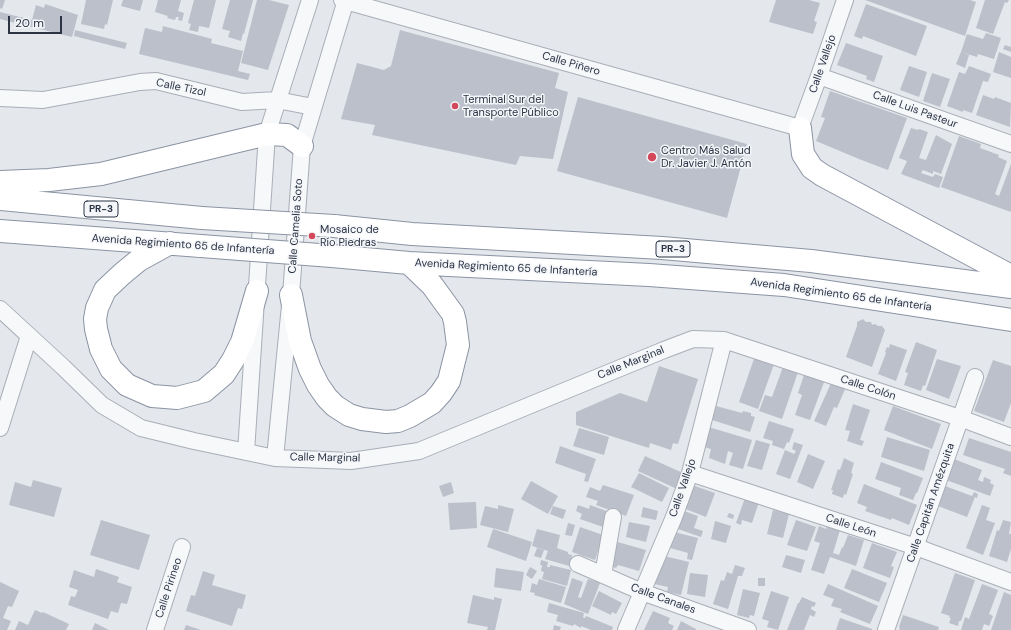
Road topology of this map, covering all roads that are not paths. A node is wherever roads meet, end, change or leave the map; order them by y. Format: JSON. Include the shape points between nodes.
{"nodes":[{"id":1,"x":310,"y":0,"type":"edge"},
{"id":2,"x":344,"y":0,"type":"edge"},
{"id":3,"x":844,"y":0,"type":"edge"},
{"id":4,"x":819,"y":76,"type":"junction"},
{"id":5,"x":0,"y":98,"type":"edge"},
{"id":6,"x":277,"y":100,"type":"junction"},
{"id":7,"x":313,"y":107,"type":"junction"},
{"id":8,"x":800,"y":128,"type":"junction"},
{"id":9,"x":267,"y":134,"type":"junction"},
{"id":10,"x":1011,"y":144,"type":"edge"},
{"id":11,"x":302,"y":146,"type":"junction"},
{"id":12,"x":0,"y":182,"type":"edge"},
{"id":13,"x":0,"y":199,"type":"edge"},
{"id":14,"x":0,"y":231,"type":"edge"},
{"id":15,"x":170,"y":243,"type":"junction"},
{"id":16,"x":409,"y":263,"type":"junction"},
{"id":17,"x":1011,"y":276,"type":"edge"},
{"id":18,"x":1011,"y":287,"type":"edge"},
{"id":19,"x":257,"y":291,"type":"junction"},
{"id":20,"x":291,"y":295,"type":"junction"},
{"id":21,"x":0,"y":309,"type":"edge"},
{"id":22,"x":1011,"y":320,"type":"edge"},
{"id":23,"x":29,"y":336,"type":"junction"},
{"id":24,"x":724,"y":340,"type":"junction"},
{"id":25,"x":976,"y":377,"type":"dead end"},
{"id":26,"x":960,"y":418,"type":"junction"},
{"id":27,"x":0,"y":428,"type":"edge"},
{"id":28,"x":1011,"y":437,"type":"edge"},
{"id":29,"x":246,"y":452,"type":"junction"},
{"id":30,"x":275,"y":458,"type":"junction"},
{"id":31,"x":690,"y":473,"type":"junction"},
{"id":32,"x":613,"y":517,"type":"dead end"},
{"id":33,"x":182,"y":546,"type":"dead end"},
{"id":34,"x":916,"y":547,"type":"junction"},
{"id":35,"x":578,"y":564,"type":"dead end"},
{"id":36,"x":603,"y":575,"type":"junction"},
{"id":37,"x":1011,"y":582,"type":"edge"},
{"id":38,"x":642,"y":592,"type":"junction"},
{"id":39,"x":155,"y":630,"type":"edge"},
{"id":40,"x":626,"y":630,"type":"edge"},
{"id":41,"x":748,"y":630,"type":"edge"},
{"id":42,"x":886,"y":630,"type":"edge"}],
"edges":[{"from":1,"to":6,"type":"street"},
{"from":2,"to":7,"type":"street","name":"Calle Camelia Soto"},
{"from":2,"to":8,"type":"street","name":"Calle Piñero"},
{"from":3,"to":4,"type":"street","name":"Calle Vallejo"},
{"from":4,"to":8,"type":"street","name":"Calle Vallejo"},
{"from":4,"to":10,"type":"street","name":"Calle Luis Pasteur"},
{"from":5,"to":6,"type":"street","name":"Calle Tizol","via":[[43,100],[156,81],[242,102]]},
{"from":6,"to":7,"type":"street","name":"Calle Tizol"},
{"from":6,"to":9,"type":"street"},
{"from":7,"to":11,"type":"street","name":"Calle Camelia Soto"},
{"from":8,"to":17,"type":"highway","via":[[803,154],[812,168]]},
{"from":9,"to":11,"type":"highway","via":[[287,135]]},
{"from":9,"to":12,"type":"highway","via":[[101,174]]},
{"from":9,"to":19,"type":"street"},
{"from":11,"to":20,"type":"street","name":"Calle Camelia Soto"},
{"from":13,"to":18,"type":"highway","number":"PR-3","bridge":true,"via":[[412,234],[662,248],[811,261]]},
{"from":14,"to":15,"type":"highway","name":"Avenida Regimiento 65 de Infantería"},
{"from":15,"to":16,"type":"highway","name":"Avenida Regimiento 65 de Infantería","bridge":true},
{"from":15,"to":19,"type":"highway","via":[[139,260],[122,274],[105,290],[97,308],[95,319],[101,349],[111,370],[126,385],[152,396],[171,398],[204,391],[224,374],[233,360],[242,342]]},
{"from":16,"to":20,"type":"highway","via":[[432,285],[453,314],[458,345],[449,380],[441,392],[432,403],[398,421],[386,422],[349,415],[327,398],[310,369],[300,341]]},
{"from":16,"to":22,"type":"highway","name":"Avenida Regimiento 65 de Infantería","via":[[649,275],[784,285]]},
{"from":19,"to":29,"type":"street"},
{"from":20,"to":30,"type":"street","name":"Calle Camelia Soto"},
{"from":21,"to":23,"type":"street","name":"Calle Marginal"},
{"from":23,"to":27,"type":"street"},
{"from":23,"to":29,"type":"street","name":"Calle Marginal","via":[[102,405],[140,428]]},
{"from":24,"to":26,"type":"street","name":"Calle Colón"},
{"from":24,"to":30,"type":"street","name":"Calle Marginal","via":[[693,339],[419,451],[351,461]]},
{"from":24,"to":31,"type":"street","name":"Calle Vallejo"},
{"from":25,"to":26,"type":"street","name":"Calle Capitán Amézquita"},
{"from":26,"to":28,"type":"street","name":"Calle Colón"},
{"from":26,"to":34,"type":"street","name":"Calle Capitán Amézquita"},
{"from":29,"to":30,"type":"street","name":"Calle Marginal"},
{"from":31,"to":34,"type":"street","name":"Calle León"},
{"from":31,"to":38,"type":"street","name":"Calle Vallejo"},
{"from":32,"to":36,"type":"street"},
{"from":33,"to":39,"type":"street","name":"Calle Pirineo"},
{"from":34,"to":37,"type":"street","name":"Calle León"},
{"from":34,"to":42,"type":"street","name":"Calle Capitán Amézquita"},
{"from":35,"to":36,"type":"street","name":"Calle Canales"},
{"from":36,"to":38,"type":"street","name":"Calle Canales"},
{"from":38,"to":40,"type":"street","name":"Calle Vallejo"},
{"from":38,"to":41,"type":"street","name":"Calle Canales"}]}
